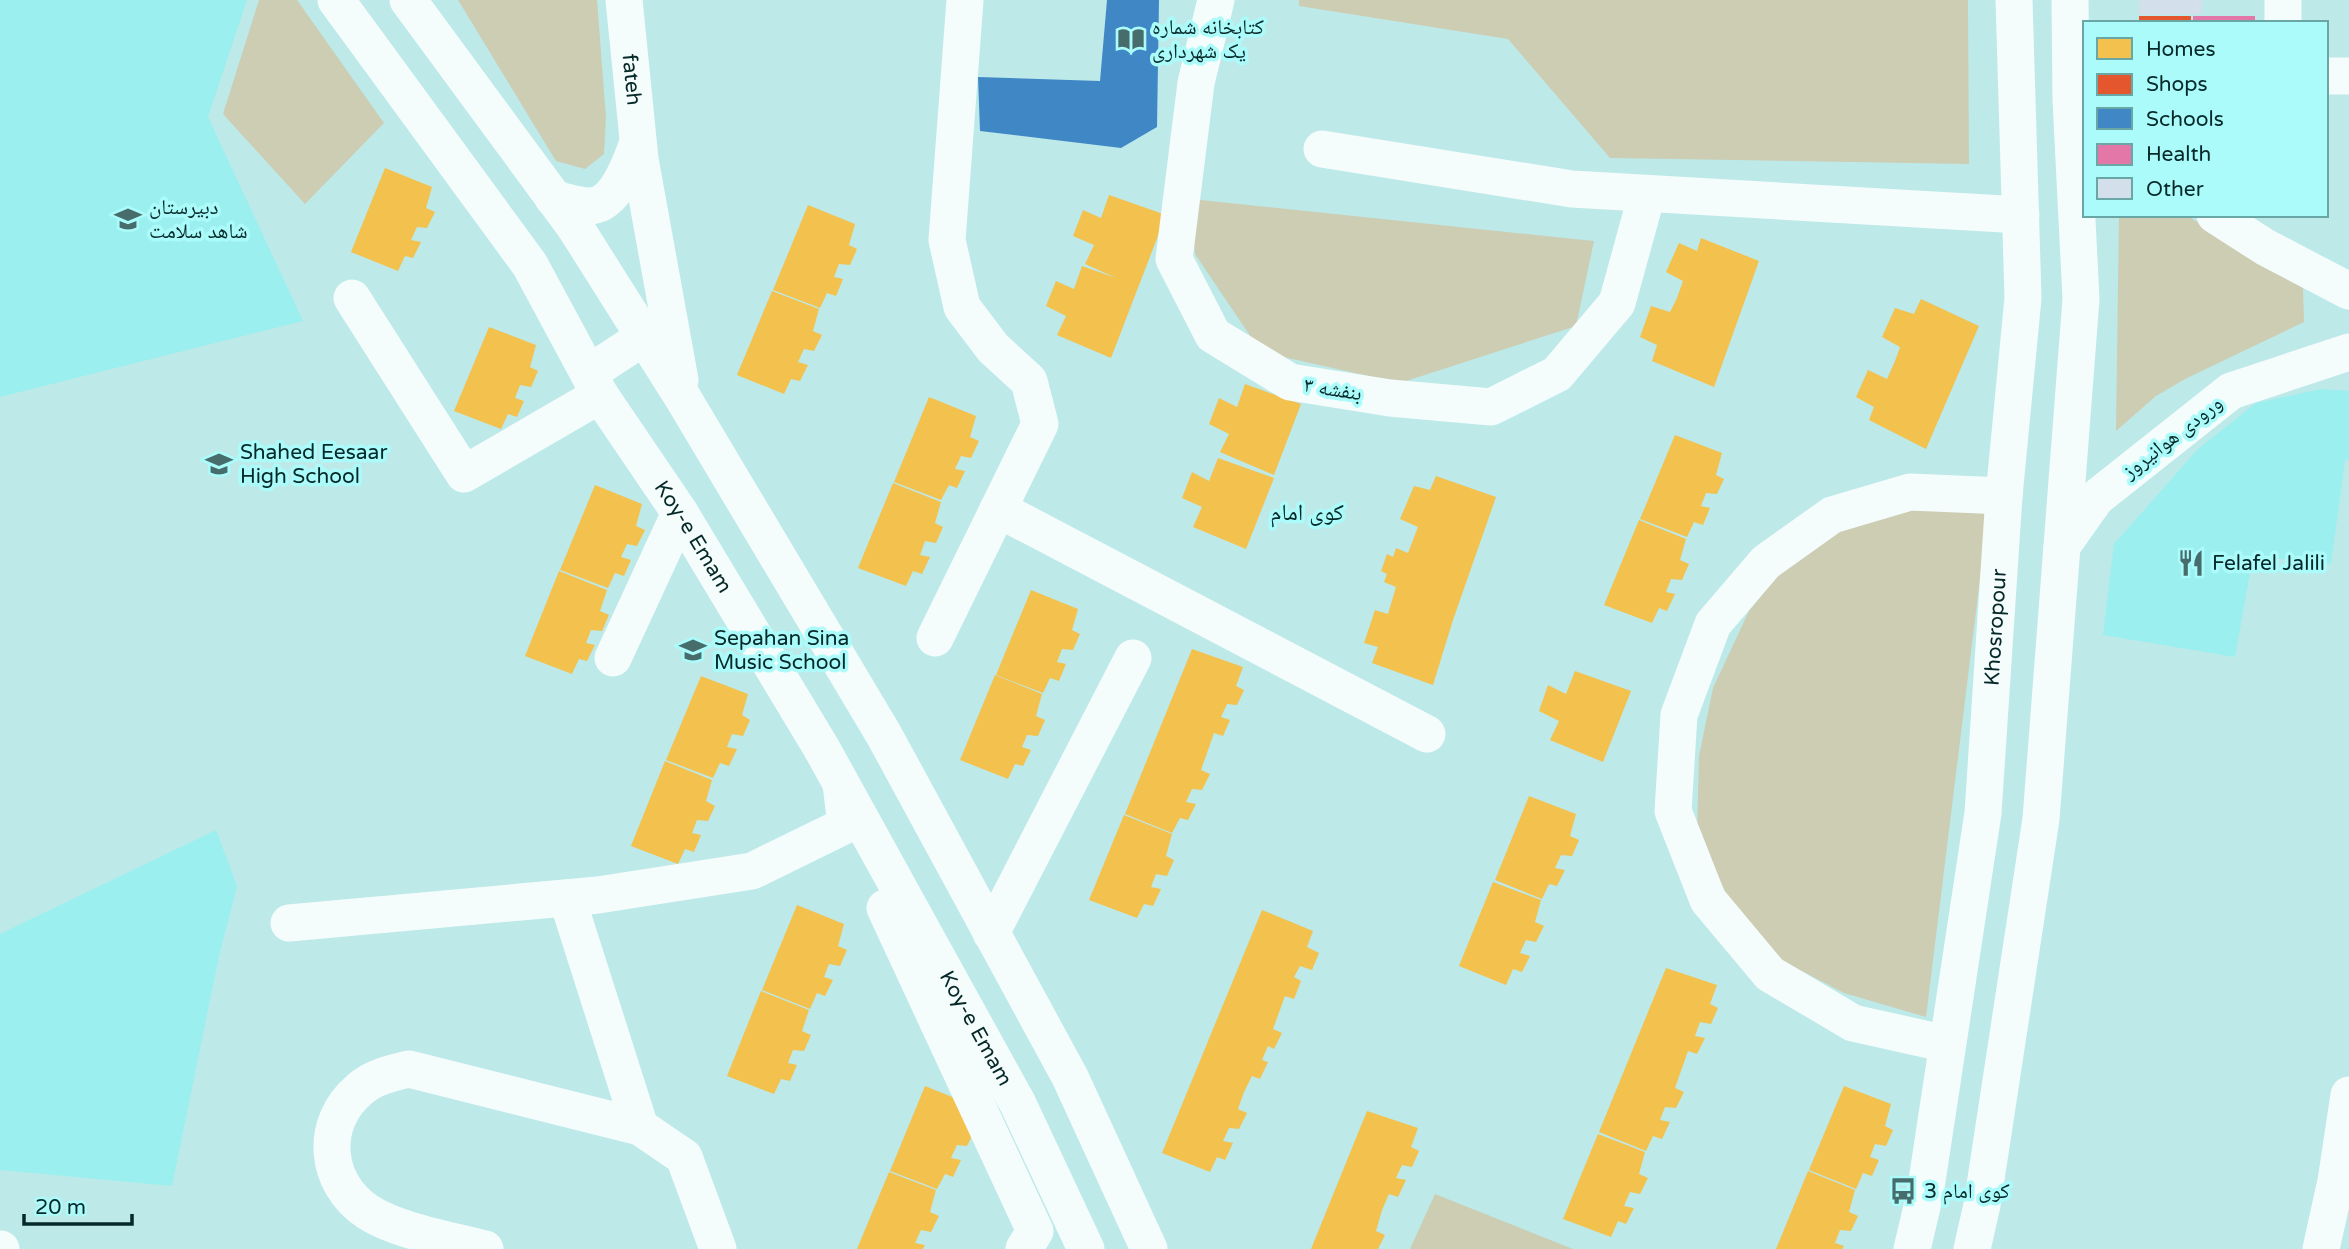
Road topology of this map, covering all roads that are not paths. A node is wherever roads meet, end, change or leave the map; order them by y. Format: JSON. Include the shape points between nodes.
{"nodes":[{"id":1,"x":337,"y":0,"type":"edge"},
{"id":2,"x":408,"y":0,"type":"edge"},
{"id":3,"x":624,"y":0,"type":"edge"},
{"id":4,"x":965,"y":0,"type":"edge"},
{"id":5,"x":1216,"y":0,"type":"edge"},
{"id":6,"x":2014,"y":0,"type":"edge"},
{"id":7,"x":2070,"y":0,"type":"edge"},
{"id":8,"x":2283,"y":0,"type":"edge"},
{"id":9,"x":2283,"y":21,"type":"edge"},
{"id":10,"x":2328,"y":76,"type":"edge"},
{"id":11,"x":2349,"y":76,"type":"edge"},
{"id":12,"x":2078,"y":105,"type":"edge"},
{"id":13,"x":2017,"y":106,"type":"junction"},
{"id":14,"x":1322,"y":149,"type":"dead end"},
{"id":15,"x":639,"y":150,"type":"junction"},
{"id":16,"x":1647,"y":194,"type":"junction"},
{"id":17,"x":553,"y":198,"type":"junction"},
{"id":18,"x":2021,"y":215,"type":"junction"},
{"id":19,"x":2218,"y":217,"type":"edge"},
{"id":20,"x":2349,"y":291,"type":"edge"},
{"id":21,"x":352,"y":298,"type":"dead end"},
{"id":22,"x":644,"y":337,"type":"junction"},
{"id":23,"x":2349,"y":352,"type":"edge"},
{"id":24,"x":595,"y":384,"type":"junction"},
{"id":25,"x":683,"y":398,"type":"junction"},
{"id":26,"x":2004,"y":496,"type":"junction"},
{"id":27,"x":998,"y":509,"type":"junction"},
{"id":28,"x":680,"y":513,"type":"junction"},
{"id":29,"x":2062,"y":547,"type":"junction"},
{"id":30,"x":935,"y":638,"type":"dead end"},
{"id":31,"x":613,"y":658,"type":"dead end"},
{"id":32,"x":1133,"y":658,"type":"dead end"},
{"id":33,"x":1427,"y":734,"type":"dead end"},
{"id":34,"x":802,"y":745,"type":"dead end"},
{"id":35,"x":841,"y":783,"type":"junction"},
{"id":36,"x":846,"y":825,"type":"junction"},
{"id":37,"x":583,"y":896,"type":"junction"},
{"id":38,"x":289,"y":923,"type":"dead end"},
{"id":39,"x":991,"y":933,"type":"junction"},
{"id":40,"x":1965,"y":933,"type":"junction"},
{"id":41,"x":2023,"y":935,"type":"junction"},
{"id":42,"x":1947,"y":1044,"type":"junction"},
{"id":43,"x":2349,"y":1095,"type":"edge"},
{"id":44,"x":640,"y":1127,"type":"junction"},
{"id":45,"x":2332,"y":1231,"type":"edge"},
{"id":46,"x":485,"y":1249,"type":"edge"},
{"id":47,"x":718,"y":1249,"type":"edge"},
{"id":48,"x":1024,"y":1249,"type":"edge"},
{"id":49,"x":1086,"y":1249,"type":"edge"},
{"id":50,"x":1149,"y":1249,"type":"edge"},
{"id":51,"x":1912,"y":1249,"type":"edge"},
{"id":52,"x":1972,"y":1249,"type":"edge"}],
"edges":[{"from":1,"to":24,"type":"street","name":"Koy-e Emam","via":[[530,265]]},
{"from":2,"to":17,"type":"street"},
{"from":3,"to":15,"type":"street","name":"fateh"},
{"from":4,"to":27,"type":"street","via":[[947,240],[961,307],[993,348],[1029,381],[1040,424]]},
{"from":5,"to":16,"type":"street","name":"بنفشه ۳","via":[[1196,83],[1174,259],[1213,334],[1290,382],[1390,398],[1491,407],[1557,374],[1617,303]]},
{"from":6,"to":13,"type":"street","name":"Khosropour"},
{"from":7,"to":12,"type":"street"},
{"from":8,"to":9,"type":"street"},
{"from":10,"to":11,"type":"street"},
{"from":12,"to":13,"type":"street"},
{"from":12,"to":29,"type":"street","via":[[2081,299]]},
{"from":13,"to":18,"type":"street","name":"Khosropour"},
{"from":14,"to":16,"type":"street","via":[[1572,189]]},
{"from":15,"to":17,"type":"street","via":[[626,175],[595,206]]},
{"from":15,"to":25,"type":"street","name":"fateh"},
{"from":16,"to":18,"type":"street"},
{"from":17,"to":22,"type":"street"},
{"from":18,"to":26,"type":"street","name":"Khosropour","via":[[2023,298]]},
{"from":19,"to":20,"type":"street"},
{"from":21,"to":24,"type":"street","via":[[464,474]]},
{"from":22,"to":24,"type":"street"},
{"from":22,"to":25,"type":"street"},
{"from":23,"to":29,"type":"street","name":"ورودی هوانیروز","via":[[2231,391],[2096,498]]},
{"from":24,"to":28,"type":"street","name":"Koy-e Emam"},
{"from":25,"to":39,"type":"street","via":[[884,735]]},
{"from":26,"to":40,"type":"street","name":"Khosropour","via":[[1983,813]]},
{"from":26,"to":42,"type":"street","via":[[1910,492],[1832,515],[1766,562],[1713,624],[1679,715],[1673,811],[1708,901],[1770,974],[1853,1023]]},
{"from":27,"to":30,"type":"street"},
{"from":27,"to":33,"type":"street"},
{"from":28,"to":31,"type":"street"},
{"from":28,"to":35,"type":"street","name":"Koy-e Emam"},
{"from":29,"to":41,"type":"street","via":[[2041,819]]},
{"from":32,"to":39,"type":"street"},
{"from":34,"to":36,"type":"street"},
{"from":35,"to":36,"type":"street"},
{"from":35,"to":49,"type":"street","name":"Koy-e Emam","via":[[1018,1104]]},
{"from":36,"to":37,"type":"street","via":[[752,871]]},
{"from":36,"to":48,"type":"street","via":[[1035,1231]]},
{"from":37,"to":38,"type":"street"},
{"from":37,"to":44,"type":"street"},
{"from":39,"to":50,"type":"street","via":[[1070,1077]]},
{"from":40,"to":41,"type":"street"},
{"from":40,"to":42,"type":"street","name":"Khosropour"},
{"from":41,"to":52,"type":"street"},
{"from":42,"to":51,"type":"street","name":"Khosropour","via":[[1925,1194]]},
{"from":43,"to":45,"type":"street"},
{"from":44,"to":46,"type":"street","via":[[410,1069],[382,1076],[360,1089],[341,1112],[331,1136],[333,1167],[346,1190],[366,1211],[390,1223]]},
{"from":44,"to":47,"type":"street","via":[[684,1157]]}]}
